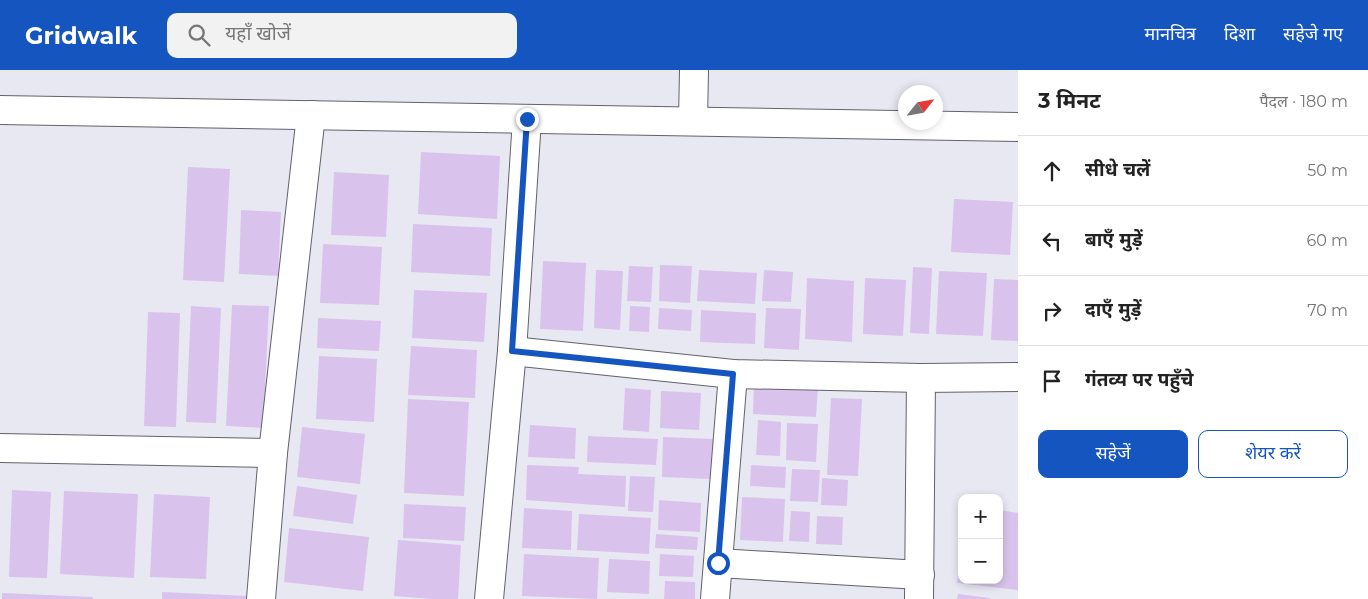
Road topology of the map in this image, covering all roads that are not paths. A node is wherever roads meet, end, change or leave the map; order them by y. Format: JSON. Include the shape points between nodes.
{"nodes":[{"id":1,"x":694,"y":70,"type":"edge"},
{"id":2,"x":0,"y":110,"type":"edge"},
{"id":3,"x":311,"y":115,"type":"junction"},
{"id":4,"x":527,"y":119,"type":"junction"},
{"id":5,"x":693,"y":121,"type":"junction"},
{"id":6,"x":1018,"y":127,"type":"edge"},
{"id":7,"x":512,"y":351,"type":"junction"},
{"id":8,"x":733,"y":374,"type":"junction"},
{"id":9,"x":1018,"y":377,"type":"edge"},
{"id":10,"x":921,"y":378,"type":"junction"},
{"id":11,"x":0,"y":448,"type":"edge"},
{"id":12,"x":273,"y":453,"type":"junction"},
{"id":13,"x":718,"y":563,"type":"junction"},
{"id":14,"x":920,"y":587,"type":"edge"},
{"id":15,"x":261,"y":599,"type":"edge"},
{"id":16,"x":489,"y":599,"type":"edge"},
{"id":17,"x":715,"y":599,"type":"edge"}],
"edges":[{"from":1,"to":5,"type":"street"},
{"from":2,"to":3,"type":"street"},
{"from":3,"to":4,"type":"street"},
{"from":3,"to":12,"type":"street"},
{"from":4,"to":5,"type":"street"},
{"from":4,"to":7,"type":"street"},
{"from":5,"to":6,"type":"street"},
{"from":7,"to":8,"type":"street"},
{"from":7,"to":16,"type":"street"},
{"from":8,"to":10,"type":"street"},
{"from":8,"to":13,"type":"street"},
{"from":9,"to":10,"type":"street"},
{"from":10,"to":14,"type":"street"},
{"from":11,"to":12,"type":"street"},
{"from":12,"to":15,"type":"street"},
{"from":13,"to":14,"type":"street"},
{"from":13,"to":17,"type":"street"}]}
